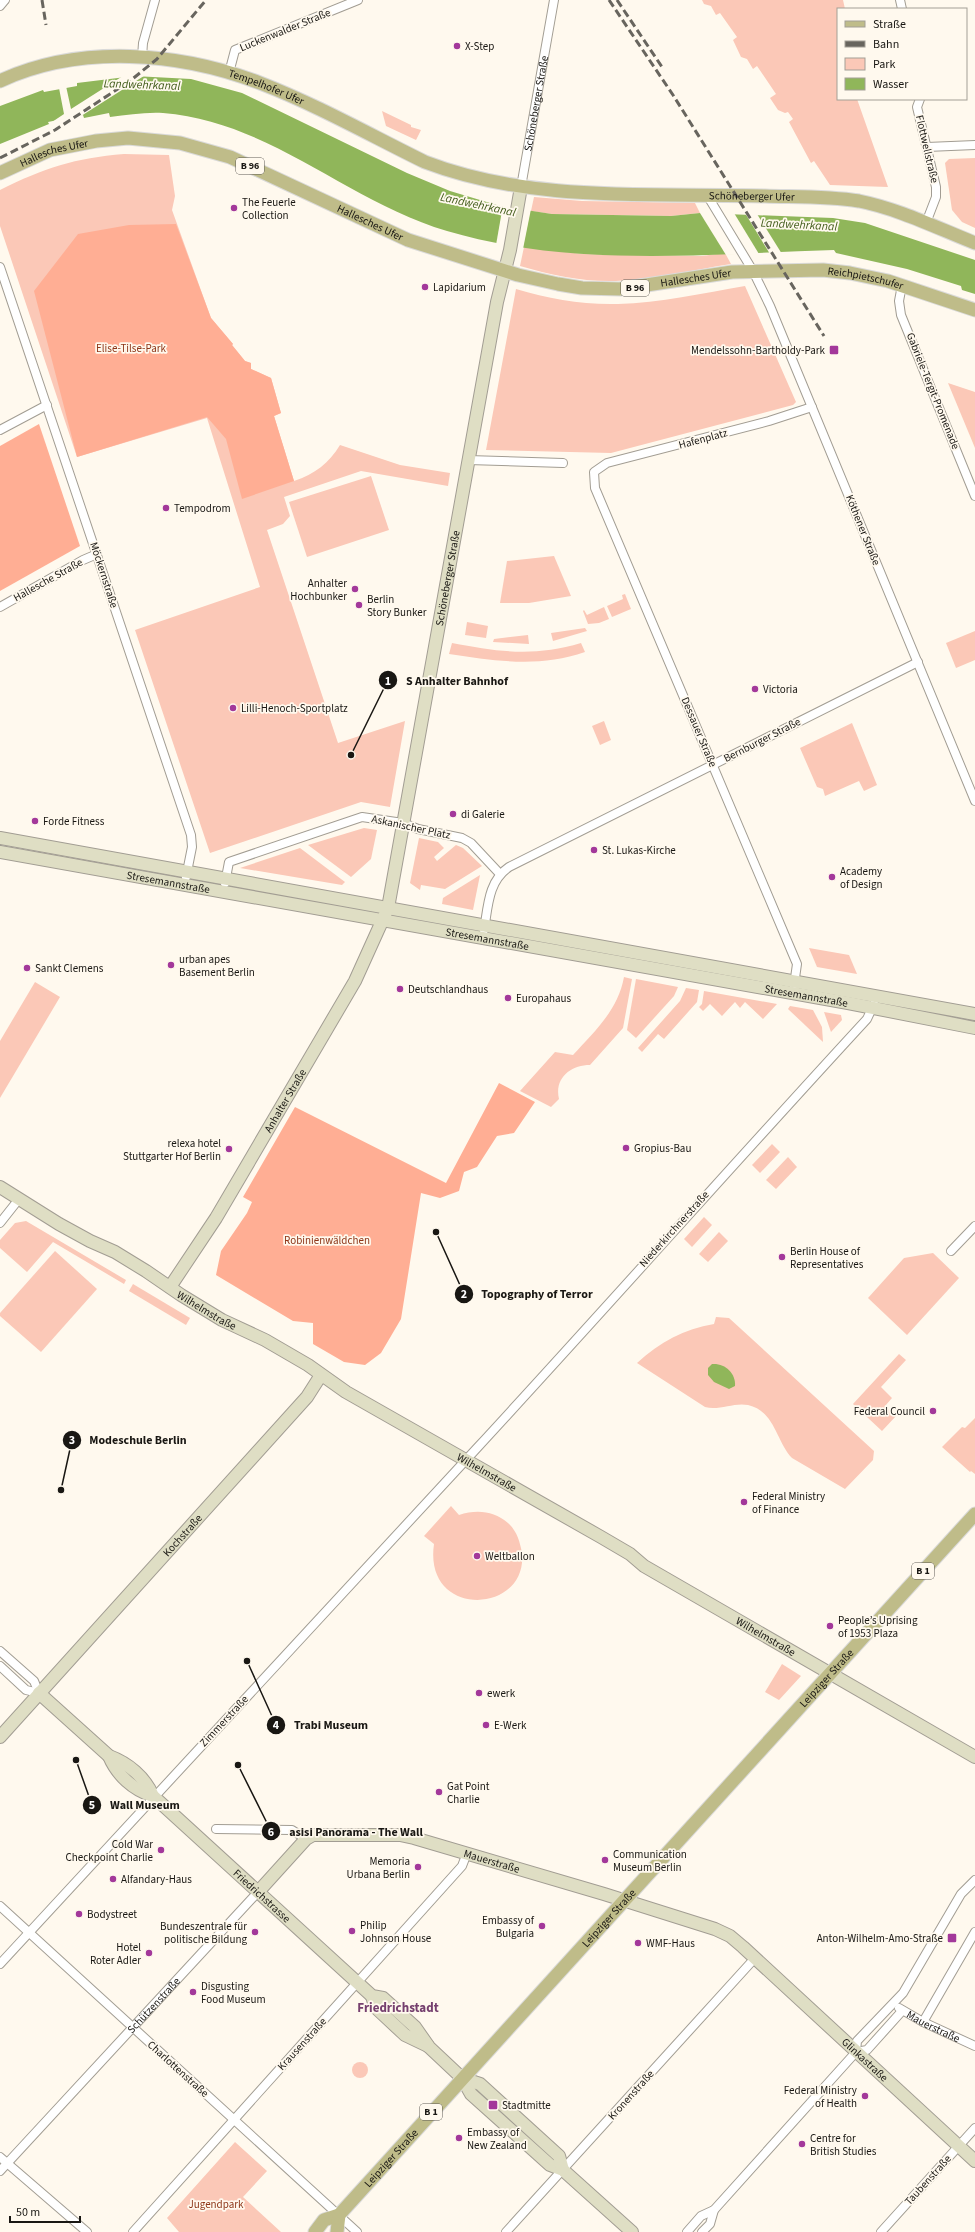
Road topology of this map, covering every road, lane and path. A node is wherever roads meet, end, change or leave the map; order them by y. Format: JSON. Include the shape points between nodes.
{"nodes":[{"id":1,"x":5,"y":0,"type":"edge"},
{"id":2,"x":155,"y":0,"type":"edge"},
{"id":3,"x":358,"y":0,"type":"edge"},
{"id":4,"x":554,"y":0,"type":"edge"},
{"id":5,"x":0,"y":6,"type":"edge"},
{"id":6,"x":142,"y":57,"type":"junction"},
{"id":7,"x":229,"y":73,"type":"junction"},
{"id":8,"x":0,"y":81,"type":"edge"},
{"id":9,"x":920,"y":100,"type":"edge"},
{"id":10,"x":975,"y":145,"type":"edge"},
{"id":11,"x":927,"y":147,"type":"junction"},
{"id":12,"x":0,"y":173,"type":"edge"},
{"id":13,"x":521,"y":187,"type":"junction"},
{"id":14,"x":707,"y":195,"type":"junction"},
{"id":15,"x":926,"y":223,"type":"junction"},
{"id":16,"x":975,"y":243,"type":"edge"},
{"id":17,"x":749,"y":266,"type":"junction"},
{"id":18,"x":0,"y":267,"type":"edge"},
{"id":19,"x":505,"y":270,"type":"junction"},
{"id":20,"x":902,"y":285,"type":"junction"},
{"id":21,"x":975,"y":310,"type":"edge"},
{"id":22,"x":47,"y":405,"type":"junction"},
{"id":23,"x":812,"y":407,"type":"junction"},
{"id":24,"x":0,"y":430,"type":"edge"},
{"id":25,"x":468,"y":460,"type":"junction"},
{"id":26,"x":563,"y":463,"type":"dead end"},
{"id":27,"x":594,"y":472,"type":"joint"},
{"id":28,"x":975,"y":496,"type":"edge"},
{"id":29,"x":97,"y":554,"type":"junction"},
{"id":30,"x":0,"y":607,"type":"edge"},
{"id":31,"x":918,"y":662,"type":"junction"},
{"id":32,"x":713,"y":765,"type":"junction"},
{"id":33,"x":975,"y":801,"type":"edge"},
{"id":34,"x":403,"y":823,"type":"junction"},
{"id":35,"x":0,"y":838,"type":"edge"},
{"id":36,"x":0,"y":852,"type":"edge"},
{"id":37,"x":187,"y":872,"type":"junction"},
{"id":38,"x":500,"y":874,"type":"junction"},
{"id":39,"x":226,"y":879,"type":"junction"},
{"id":40,"x":185,"y":886,"type":"junction"},
{"id":41,"x":223,"y":893,"type":"junction"},
{"id":42,"x":388,"y":908,"type":"junction"},
{"id":43,"x":384,"y":921,"type":"junction"},
{"id":44,"x":485,"y":925,"type":"junction"},
{"id":45,"x":514,"y":930,"type":"junction"},
{"id":46,"x":482,"y":939,"type":"junction"},
{"id":47,"x":511,"y":944,"type":"junction"},
{"id":48,"x":604,"y":946,"type":"junction"},
{"id":49,"x":601,"y":960,"type":"junction"},
{"id":50,"x":682,"y":960,"type":"junction"},
{"id":51,"x":750,"y":972,"type":"junction"},
{"id":52,"x":679,"y":973,"type":"junction"},
{"id":53,"x":795,"y":980,"type":"junction"},
{"id":54,"x":748,"y":985,"type":"junction"},
{"id":55,"x":793,"y":993,"type":"junction"},
{"id":56,"x":876,"y":995,"type":"junction"},
{"id":57,"x":873,"y":1008,"type":"junction"},
{"id":58,"x":975,"y":1014,"type":"edge"},
{"id":59,"x":975,"y":1028,"type":"edge"},
{"id":60,"x":0,"y":1187,"type":"edge"},
{"id":61,"x":19,"y":1199,"type":"junction"},
{"id":62,"x":0,"y":1223,"type":"edge"},
{"id":63,"x":975,"y":1226,"type":"edge"},
{"id":64,"x":951,"y":1251,"type":"dead end"},
{"id":65,"x":170,"y":1287,"type":"junction"},
{"id":66,"x":321,"y":1375,"type":"junction"},
{"id":67,"x":466,"y":1461,"type":"junction"},
{"id":68,"x":975,"y":1514,"type":"edge"},
{"id":69,"x":0,"y":1651,"type":"edge"},
{"id":70,"x":0,"y":1666,"type":"edge"},
{"id":71,"x":830,"y":1673,"type":"junction"},
{"id":72,"x":39,"y":1693,"type":"junction"},
{"id":73,"x":0,"y":1737,"type":"edge"},
{"id":74,"x":975,"y":1757,"type":"edge"},
{"id":75,"x":153,"y":1796,"type":"junction"},
{"id":76,"x":216,"y":1830,"type":"dead end"},
{"id":77,"x":306,"y":1839,"type":"junction"},
{"id":78,"x":467,"y":1853,"type":"junction"},
{"id":79,"x":973,"y":1884,"type":"edge"},
{"id":80,"x":258,"y":1892,"type":"junction"},
{"id":81,"x":624,"y":1900,"type":"junction"},
{"id":82,"x":0,"y":1906,"type":"edge"},
{"id":83,"x":975,"y":1932,"type":"edge"},
{"id":84,"x":29,"y":1933,"type":"junction"},
{"id":85,"x":755,"y":1958,"type":"junction"},
{"id":86,"x":0,"y":1964,"type":"edge"},
{"id":87,"x":357,"y":1983,"type":"junction"},
{"id":88,"x":894,"y":2003,"type":"junction"},
{"id":89,"x":902,"y":2011,"type":"junction"},
{"id":90,"x":923,"y":2022,"type":"junction"},
{"id":91,"x":132,"y":2027,"type":"junction"},
{"id":92,"x":975,"y":2046,"type":"edge"},
{"id":93,"x":856,"y":2052,"type":"junction"},
{"id":94,"x":462,"y":2078,"type":"junction"},
{"id":95,"x":234,"y":2120,"type":"junction"},
{"id":96,"x":975,"y":2128,"type":"edge"},
{"id":97,"x":959,"y":2146,"type":"junction"},
{"id":98,"x":0,"y":2157,"type":"edge"},
{"id":99,"x":975,"y":2161,"type":"edge"},
{"id":100,"x":8,"y":2163,"type":"junction"},
{"id":101,"x":563,"y":2170,"type":"junction"},
{"id":102,"x":0,"y":2171,"type":"edge"},
{"id":103,"x":714,"y":2210,"type":"junction"},
{"id":104,"x":339,"y":2215,"type":"junction"},
{"id":105,"x":87,"y":2232,"type":"edge"},
{"id":106,"x":132,"y":2232,"type":"edge"},
{"id":107,"x":315,"y":2232,"type":"edge"},
{"id":108,"x":336,"y":2232,"type":"edge"},
{"id":109,"x":357,"y":2232,"type":"edge"},
{"id":110,"x":506,"y":2232,"type":"edge"},
{"id":111,"x":632,"y":2232,"type":"edge"},
{"id":112,"x":687,"y":2232,"type":"edge"},
{"id":113,"x":702,"y":2232,"type":"edge"},
{"id":114,"x":881,"y":2232,"type":"edge"}],
"edges":[{"from":1,"to":5,"type":"street"},
{"from":2,"to":6,"type":"street"},
{"from":3,"to":7,"type":"street","name":"Luckenwalder Straße","via":[[235,50]]},
{"from":4,"to":13,"type":"street","name":"Schöneberger Straße"},
{"from":6,"to":7,"type":"main road","name":"Tempelhofer Ufer"},
{"from":6,"to":8,"type":"main road","name":"Tempelhofer Ufer","via":[[73,60],[41,66]]},
{"from":7,"to":13,"type":"main road","name":"Tempelhofer Ufer","via":[[260,83],[307,104],[425,162]]},
{"from":9,"to":11,"type":"street","name":"Flottwellstraße","via":[[917,107]]},
{"from":10,"to":11,"type":"street"},
{"from":11,"to":15,"type":"street","name":"Flottwellstraße","via":[[936,197]]},
{"from":12,"to":19,"type":"main road","name":"Hallesches Ufer","number":"B 96","via":[[50,150],[96,141],[128,138],[180,143],[230,157],[408,240]]},
{"from":13,"to":14,"type":"main road","name":"Schöneberger Ufer"},
{"from":13,"to":19,"type":"main road","name":"Schöneberger Straße"},
{"from":14,"to":15,"type":"main road","name":"Schöneberger Ufer","via":[[857,201],[880,206]]},
{"from":14,"to":17,"type":"street","name":"Köthener Straße"},
{"from":15,"to":16,"type":"main road","name":"Schöneberger Ufer"},
{"from":17,"to":19,"type":"main road","name":"Hallesches Ufer","number":"B 96","via":[[635,288],[601,289],[558,284]]},
{"from":17,"to":20,"type":"main road","name":"Reichpietschufer","number":"B 96","via":[[828,271],[868,276]]},
{"from":17,"to":23,"type":"street","name":"Köthener Straße","via":[[770,306]]},
{"from":18,"to":22,"type":"street","name":"Möckernstraße"},
{"from":19,"to":25,"type":"main road","name":"Schöneberger Straße"},
{"from":20,"to":21,"type":"main road","name":"Reichpietschufer","number":"B 96"},
{"from":20,"to":28,"type":"street","name":"Gabriele-Tergit-Promenade","via":[[899,301],[902,315]]},
{"from":22,"to":24,"type":"street"},
{"from":22,"to":29,"type":"street","name":"Möckernstraße"},
{"from":23,"to":27,"type":"street","name":"Hafenplatz","via":[[769,421],[607,463]]},
{"from":23,"to":31,"type":"street","name":"Köthener Straße"},
{"from":25,"to":26,"type":"street"},
{"from":25,"to":34,"type":"main road","name":"Schöneberger Straße"},
{"from":27,"to":32,"type":"street","name":"Dessauer Straße","via":[[595,488]]},
{"from":29,"to":30,"type":"street","name":"Hallesche Straße"},
{"from":29,"to":37,"type":"street","name":"Möckernstraße","via":[[190,836],[192,847]]},
{"from":31,"to":32,"type":"street","name":"Bernburger Straße"},
{"from":31,"to":33,"type":"street","name":"Köthener Straße"},
{"from":32,"to":38,"type":"street","name":"Bernburger Straße","via":[[509,867]]},
{"from":32,"to":53,"type":"street","name":"Dessauer Straße","via":[[797,964]]},
{"from":34,"to":38,"type":"street","name":"Askanischer Platz","via":[[418,829],[465,839]]},
{"from":34,"to":39,"type":"street","name":"Askanischer Platz","via":[[362,817],[229,862]]},
{"from":34,"to":42,"type":"main road","name":"Schöneberger Straße"},
{"from":35,"to":37,"type":"main road","name":"Stresemannstraße"},
{"from":36,"to":40,"type":"main road","name":"Stresemannstraße"},
{"from":37,"to":39,"type":"main road","name":"Stresemannstraße"},
{"from":37,"to":40,"type":"street","name":"Möckernstraße"},
{"from":38,"to":44,"type":"street","via":[[492,889]]},
{"from":39,"to":41,"type":"street","name":"Askanischer Platz"},
{"from":39,"to":42,"type":"main road","name":"Stresemannstraße"},
{"from":40,"to":41,"type":"main road","name":"Stresemannstraße"},
{"from":41,"to":43,"type":"main road","name":"Stresemannstraße"},
{"from":42,"to":43,"type":"main road","name":"Anhalter Straße"},
{"from":42,"to":44,"type":"main road","name":"Stresemannstraße"},
{"from":43,"to":46,"type":"main road","name":"Stresemannstraße"},
{"from":43,"to":65,"type":"main road","name":"Anhalter Straße","via":[[349,992],[216,1218]]},
{"from":44,"to":45,"type":"main road","name":"Stresemannstraße"},
{"from":44,"to":46,"type":"street"},
{"from":45,"to":47,"type":"main road"},
{"from":45,"to":48,"type":"main road","name":"Stresemannstraße"},
{"from":46,"to":47,"type":"main road","name":"Stresemannstraße"},
{"from":47,"to":49,"type":"main road","name":"Stresemannstraße"},
{"from":48,"to":49,"type":"main road"},
{"from":48,"to":50,"type":"main road","name":"Stresemannstraße"},
{"from":49,"to":52,"type":"main road","name":"Stresemannstraße"},
{"from":50,"to":51,"type":"main road","name":"Stresemannstraße"},
{"from":50,"to":52,"type":"main road"},
{"from":51,"to":53,"type":"main road","name":"Stresemannstraße"},
{"from":51,"to":54,"type":"main road"},
{"from":52,"to":54,"type":"main road","name":"Stresemannstraße"},
{"from":53,"to":55,"type":"street","name":"Dessauer Straße"},
{"from":53,"to":56,"type":"main road","name":"Stresemannstraße"},
{"from":54,"to":55,"type":"main road","name":"Stresemannstraße"},
{"from":55,"to":57,"type":"main road","name":"Stresemannstraße"},
{"from":56,"to":57,"type":"street","name":"Niederkirchnerstraße"},
{"from":56,"to":58,"type":"main road","name":"Stresemannstraße"},
{"from":57,"to":59,"type":"main road","name":"Stresemannstraße"},
{"from":57,"to":67,"type":"street","name":"Niederkirchnerstraße","via":[[867,1019]]},
{"from":60,"to":61,"type":"main road","name":"Wilhelmstraße"},
{"from":61,"to":62,"type":"street"},
{"from":61,"to":65,"type":"main road","name":"Wilhelmstraße","via":[[90,1242],[114,1252]]},
{"from":63,"to":64,"type":"street"},
{"from":65,"to":66,"type":"main road","name":"Wilhelmstraße","via":[[210,1313],[265,1340]]},
{"from":66,"to":67,"type":"main road","name":"Wilhelmstraße"},
{"from":66,"to":72,"type":"main road","name":"Kochstraße","via":[[307,1397]]},
{"from":67,"to":71,"type":"main road","name":"Wilhelmstraße","via":[[548,1506],[630,1554],[644,1566]]},
{"from":67,"to":75,"type":"street","name":"Zimmerstraße"},
{"from":68,"to":71,"type":"main road","name":"Leipziger Straße","number":"B 1"},
{"from":69,"to":72,"type":"street","name":"Friedrichstrasse","via":[[34,1681]]},
{"from":70,"to":72,"type":"street","name":"Friedrichstrasse","via":[[26,1690]]},
{"from":71,"to":74,"type":"main road","name":"Wilhelmstraße"},
{"from":71,"to":81,"type":"main road","name":"Leipziger Straße","number":"B 1"},
{"from":72,"to":73,"type":"main road","name":"Kochstraße"},
{"from":72,"to":75,"type":"main road","name":"Friedrichstrasse","via":[[109,1756],[123,1761],[148,1785]]},
{"from":75,"to":80,"type":"main road","name":"Friedrichstrasse"},
{"from":75,"to":84,"type":"street","name":"Zimmerstraße"},
{"from":76,"to":77,"type":"street","via":[[292,1830]]},
{"from":77,"to":78,"type":"main road","name":"Mauerstraße","via":[[322,1833],[400,1835]]},
{"from":77,"to":80,"type":"main road","name":"Schützenstraße"},
{"from":78,"to":81,"type":"main road","name":"Mauerstraße"},
{"from":78,"to":87,"type":"street","name":"Krausenstraße","via":[[462,1866]]},
{"from":79,"to":88,"type":"street","via":[[961,1894],[903,1993]]},
{"from":80,"to":87,"type":"main road","name":"Friedrichstrasse"},
{"from":80,"to":91,"type":"street","name":"Schützenstraße"},
{"from":81,"to":85,"type":"main road","name":"Mauerstraße","via":[[722,1932]]},
{"from":81,"to":94,"type":"main road","name":"Leipziger Straße","number":"B 1"},
{"from":82,"to":84,"type":"street","name":"Charlottenstraße"},
{"from":83,"to":90,"type":"street"},
{"from":84,"to":86,"type":"street","name":"Zimmerstraße"},
{"from":84,"to":91,"type":"street","name":"Charlottenstraße"},
{"from":85,"to":93,"type":"main road","name":"Glinkastraße"},
{"from":85,"to":101,"type":"street","name":"Kronenstraße"},
{"from":87,"to":94,"type":"main road","name":"Friedrichstrasse","via":[[372,1996],[383,1998],[415,2027],[429,2047]]},
{"from":87,"to":95,"type":"street","name":"Krausenstraße"},
{"from":88,"to":89,"type":"street","name":"Mauerstraße"},
{"from":88,"to":93,"type":"street","via":[[857,2041]]},
{"from":89,"to":90,"type":"street","name":"Mauerstraße"},
{"from":89,"to":93,"type":"street","via":[[867,2050]]},
{"from":90,"to":92,"type":"street","name":"Mauerstraße"},
{"from":91,"to":95,"type":"street","name":"Charlottenstraße"},
{"from":91,"to":100,"type":"street","name":"Schützenstraße"},
{"from":93,"to":97,"type":"main road","name":"Glinkastraße"},
{"from":93,"to":103,"type":"street"},
{"from":94,"to":101,"type":"main road","name":"Friedrichstrasse","via":[[480,2084],[559,2156]]},
{"from":94,"to":104,"type":"main road","name":"Leipziger Straße","number":"B 1"},
{"from":95,"to":104,"type":"street","name":"Charlottenstraße"},
{"from":95,"to":106,"type":"street","name":"Krausenstraße"},
{"from":96,"to":97,"type":"street","name":"Taubenstraße"},
{"from":97,"to":99,"type":"main road","name":"Glinkastraße"},
{"from":97,"to":114,"type":"street","name":"Taubenstraße"},
{"from":98,"to":100,"type":"street"},
{"from":100,"to":102,"type":"street","name":"Schützenstraße"},
{"from":100,"to":105,"type":"street"},
{"from":101,"to":110,"type":"street","name":"Kronenstraße"},
{"from":101,"to":111,"type":"main road","name":"Friedrichstrasse"},
{"from":103,"to":112,"type":"street","via":[[701,2216]]},
{"from":103,"to":113,"type":"street","via":[[710,2224]]},
{"from":104,"to":107,"type":"main road","name":"Leipziger Straße","number":"B 1","via":[[324,2220]]},
{"from":104,"to":108,"type":"main road"},
{"from":104,"to":109,"type":"street","name":"Charlottenstraße"}]}
